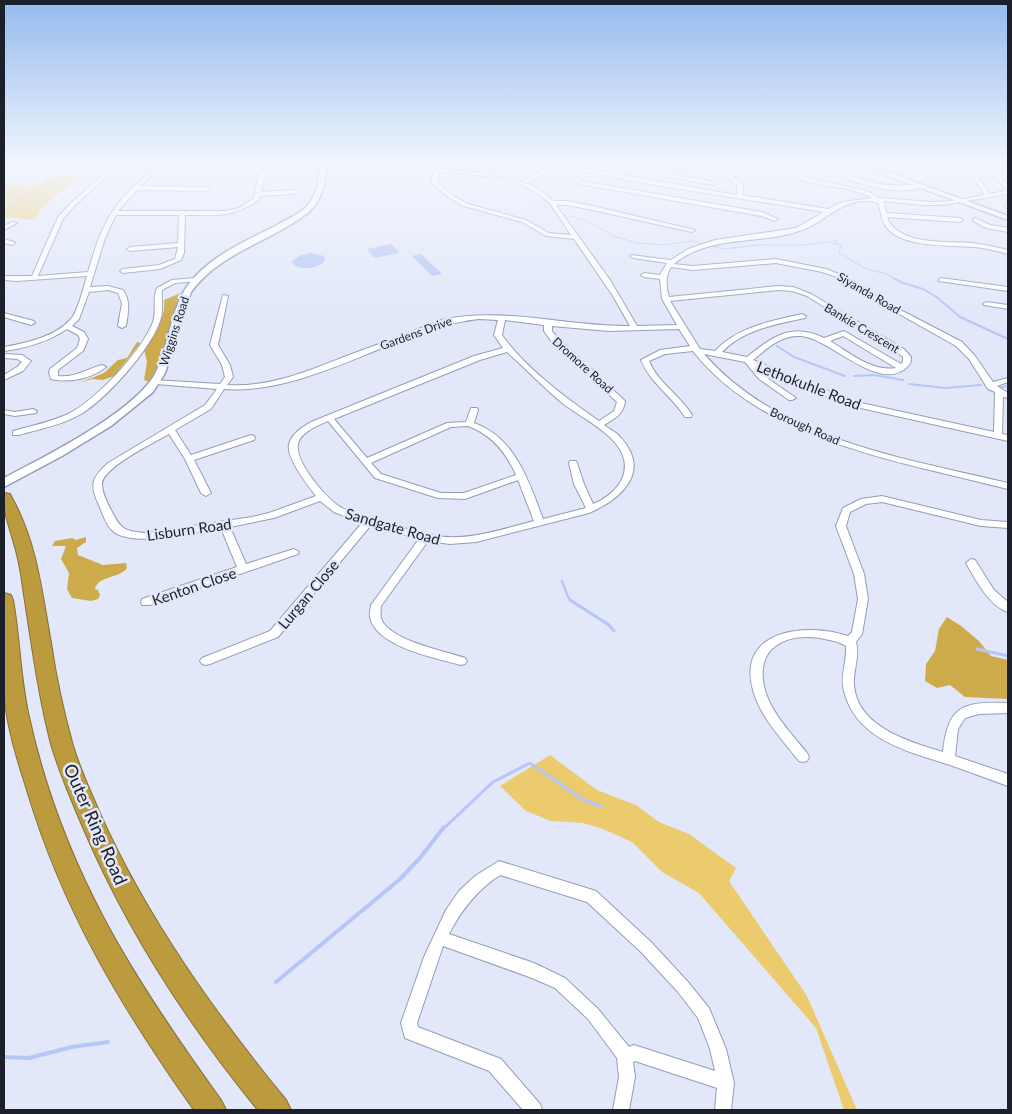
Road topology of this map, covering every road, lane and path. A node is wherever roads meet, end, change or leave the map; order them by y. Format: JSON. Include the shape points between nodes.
{"nodes":[{"id":1,"x":884,"y":216,"type":"edge"},
{"id":2,"x":61,"y":217,"type":"edge"},
{"id":3,"x":112,"y":217,"type":"edge"},
{"id":4,"x":182,"y":217,"type":"edge"},
{"id":5,"x":296,"y":217,"type":"edge"},
{"id":6,"x":510,"y":217,"type":"edge"},
{"id":7,"x":561,"y":217,"type":"edge"},
{"id":8,"x":633,"y":217,"type":"edge"},
{"id":9,"x":768,"y":217,"type":"edge"},
{"id":10,"x":821,"y":217,"type":"edge"},
{"id":11,"x":903,"y":217,"type":"edge"},
{"id":12,"x":775,"y":220,"type":"dead end"},
{"id":13,"x":960,"y":220,"type":"dead end"},
{"id":14,"x":975,"y":220,"type":"dead end"},
{"id":15,"x":14,"y":223,"type":"dead end"},
{"id":16,"x":4,"y":228,"type":"edge"},
{"id":17,"x":692,"y":230,"type":"dead end"},
{"id":18,"x":1008,"y":230,"type":"edge"},
{"id":19,"x":575,"y":237,"type":"junction"},
{"id":20,"x":4,"y":240,"type":"edge"},
{"id":21,"x":12,"y":243,"type":"dead end"},
{"id":22,"x":180,"y":245,"type":"junction"},
{"id":23,"x":130,"y":249,"type":"dead end"},
{"id":24,"x":1008,"y":252,"type":"edge"},
{"id":25,"x":632,"y":256,"type":"dead end"},
{"id":26,"x":670,"y":264,"type":"junction"},
{"id":27,"x":123,"y":271,"type":"dead end"},
{"id":28,"x":91,"y":274,"type":"junction"},
{"id":29,"x":644,"y":275,"type":"dead end"},
{"id":30,"x":662,"y":277,"type":"junction"},
{"id":31,"x":4,"y":278,"type":"edge"},
{"id":32,"x":34,"y":278,"type":"junction"},
{"id":33,"x":195,"y":280,"type":"junction"},
{"id":34,"x":941,"y":280,"type":"dead end"},
{"id":35,"x":1008,"y":289,"type":"edge"},
{"id":36,"x":85,"y":290,"type":"junction"},
{"id":37,"x":225,"y":296,"type":"dead end"},
{"id":38,"x":665,"y":299,"type":"junction"},
{"id":39,"x":986,"y":304,"type":"dead end"},
{"id":40,"x":1008,"y":307,"type":"edge"},
{"id":41,"x":4,"y":315,"type":"edge"},
{"id":42,"x":802,"y":316,"type":"dead end"},
{"id":43,"x":502,"y":319,"type":"junction"},
{"id":44,"x":31,"y":322,"type":"dead end"},
{"id":45,"x":548,"y":324,"type":"junction"},
{"id":46,"x":67,"y":326,"type":"junction"},
{"id":47,"x":122,"y":326,"type":"dead end"},
{"id":48,"x":681,"y":327,"type":"junction"},
{"id":49,"x":634,"y":328,"type":"junction"},
{"id":50,"x":824,"y":341,"type":"junction"},
{"id":51,"x":4,"y":349,"type":"edge"},
{"id":52,"x":508,"y":349,"type":"junction"},
{"id":53,"x":697,"y":350,"type":"junction"},
{"id":54,"x":717,"y":353,"type":"junction"},
{"id":55,"x":4,"y":356,"type":"edge"},
{"id":56,"x":748,"y":360,"type":"junction"},
{"id":57,"x":102,"y":366,"type":"dead end"},
{"id":58,"x":902,"y":368,"type":"junction"},
{"id":59,"x":4,"y":378,"type":"edge"},
{"id":60,"x":1008,"y":380,"type":"edge"},
{"id":61,"x":156,"y":382,"type":"junction"},
{"id":62,"x":223,"y":387,"type":"junction"},
{"id":63,"x":991,"y":387,"type":"junction"},
{"id":64,"x":999,"y":392,"type":"junction"},
{"id":65,"x":1008,"y":396,"type":"edge"},
{"id":66,"x":792,"y":398,"type":"dead end"},
{"id":67,"x":474,"y":410,"type":"dead end"},
{"id":68,"x":33,"y":411,"type":"dead end"},
{"id":69,"x":4,"y":412,"type":"edge"},
{"id":70,"x":688,"y":415,"type":"dead end"},
{"id":71,"x":329,"y":418,"type":"junction"},
{"id":72,"x":470,"y":423,"type":"junction"},
{"id":73,"x":600,"y":424,"type":"junction"},
{"id":74,"x":171,"y":430,"type":"junction"},
{"id":75,"x":16,"y":433,"type":"dead end"},
{"id":76,"x":998,"y":436,"type":"junction"},
{"id":77,"x":251,"y":438,"type":"dead end"},
{"id":78,"x":1008,"y":438,"type":"edge"},
{"id":79,"x":189,"y":459,"type":"junction"},
{"id":80,"x":366,"y":462,"type":"junction"},
{"id":81,"x":573,"y":463,"type":"dead end"},
{"id":82,"x":522,"y":476,"type":"junction"},
{"id":83,"x":1008,"y":486,"type":"edge"},
{"id":84,"x":206,"y":493,"type":"dead end"},
{"id":85,"x":5,"y":495,"type":"edge"},
{"id":86,"x":321,"y":497,"type":"junction"},
{"id":87,"x":591,"y":509,"type":"junction"},
{"id":88,"x":368,"y":521,"type":"junction"},
{"id":89,"x":540,"y":523,"type":"junction"},
{"id":90,"x":224,"y":524,"type":"junction"},
{"id":91,"x":1008,"y":525,"type":"edge"},
{"id":92,"x":425,"y":538,"type":"junction"},
{"id":93,"x":294,"y":552,"type":"dead end"},
{"id":94,"x":971,"y":563,"type":"dead end"},
{"id":95,"x":243,"y":569,"type":"junction"},
{"id":96,"x":4,"y":600,"type":"edge"},
{"id":97,"x":146,"y":602,"type":"dead end"},
{"id":98,"x":1008,"y":608,"type":"edge"},
{"id":99,"x":849,"y":642,"type":"junction"},
{"id":100,"x":206,"y":661,"type":"dead end"},
{"id":101,"x":461,"y":661,"type":"dead end"},
{"id":102,"x":1008,"y":708,"type":"edge"},
{"id":103,"x":803,"y":757,"type":"dead end"},
{"id":104,"x":948,"y":759,"type":"junction"},
{"id":105,"x":1008,"y":780,"type":"edge"},
{"id":106,"x":440,"y":938,"type":"junction"},
{"id":107,"x":625,"y":1058,"type":"junction"},
{"id":108,"x":726,"y":1084,"type":"junction"},
{"id":109,"x":211,"y":1110,"type":"edge"},
{"id":110,"x":276,"y":1110,"type":"edge"},
{"id":111,"x":534,"y":1110,"type":"edge"},
{"id":112,"x":621,"y":1110,"type":"edge"},
{"id":113,"x":723,"y":1110,"type":"edge"}],
"edges":[{"from":1,"to":24,"type":"street","via":[[891,228],[911,238]]},
{"from":2,"to":32,"type":"street"},
{"from":3,"to":28,"type":"street"},
{"from":4,"to":22,"type":"street"},
{"from":5,"to":33,"type":"street","name":"Wiggins Road","via":[[212,265]]},
{"from":6,"to":19,"type":"street","via":[[548,235]]},
{"from":7,"to":19,"type":"street"},
{"from":8,"to":17,"type":"street"},
{"from":9,"to":12,"type":"street"},
{"from":10,"to":26,"type":"street","via":[[812,225],[796,231],[703,245]]},
{"from":11,"to":13,"type":"street"},
{"from":14,"to":18,"type":"street","via":[[988,227]]},
{"from":15,"to":16,"type":"street"},
{"from":19,"to":49,"type":"street","via":[[627,312]]},
{"from":20,"to":21,"type":"street"},
{"from":22,"to":23,"type":"street"},
{"from":22,"to":27,"type":"street","via":[[180,257],[172,263]]},
{"from":25,"to":26,"type":"street","name":"Siyanda Road"},
{"from":26,"to":30,"type":"street"},
{"from":26,"to":63,"type":"street","name":"Siyanda Road","via":[[693,268],[776,261],[834,273],[959,344],[969,353]]},
{"from":28,"to":32,"type":"street"},
{"from":28,"to":36,"type":"street"},
{"from":29,"to":30,"type":"street"},
{"from":30,"to":38,"type":"street","name":"Borough Road"},
{"from":31,"to":32,"type":"street"},
{"from":33,"to":61,"type":"street","name":"Wiggins Road","via":[[186,292]]},
{"from":33,"to":75,"type":"street","via":[[174,281],[159,289],[156,323],[146,341],[93,401],[70,416]]},
{"from":34,"to":35,"type":"street"},
{"from":36,"to":46,"type":"street","via":[[78,312]]},
{"from":36,"to":47,"type":"street","via":[[108,288],[126,295]]},
{"from":37,"to":62,"type":"street","via":[[214,341],[229,371]]},
{"from":38,"to":48,"type":"street","name":"Borough Road"},
{"from":38,"to":58,"type":"street","name":"Bankie Crescent","via":[[778,288],[798,290],[901,351],[907,360]]},
{"from":39,"to":40,"type":"street"},
{"from":41,"to":44,"type":"street"},
{"from":42,"to":54,"type":"street","via":[[734,338]]},
{"from":43,"to":45,"type":"street","name":"Gardens Drive"},
{"from":43,"to":52,"type":"street","name":"Sandgate Road","via":[[498,335]]},
{"from":43,"to":62,"type":"street","name":"Gardens Drive","via":[[459,318],[286,381]]},
{"from":45,"to":49,"type":"street","name":"Gardens Drive"},
{"from":45,"to":73,"type":"street","name":"Dromore Road","via":[[550,334],[621,401],[618,412]]},
{"from":46,"to":51,"type":"street","via":[[32,343]]},
{"from":46,"to":57,"type":"street","via":[[84,339],[80,349],[54,369],[54,377],[81,376]]},
{"from":48,"to":49,"type":"street","name":"Gardens Drive"},
{"from":48,"to":53,"type":"street","name":"Borough Road"},
{"from":50,"to":56,"type":"street","name":"Bankie Crescent","via":[[808,335],[787,334],[776,338]]},
{"from":50,"to":58,"type":"street","name":"Bankie Crescent","via":[[872,368],[887,371]]},
{"from":50,"to":58,"type":"street","via":[[844,334]]},
{"from":52,"to":71,"type":"street","name":"Sandgate Road","via":[[476,358]]},
{"from":52,"to":73,"type":"street","name":"Sandgate Road","via":[[565,401]]},
{"from":53,"to":54,"type":"street","name":"Lethokuhle Road"},
{"from":53,"to":70,"type":"street","name":"Lethokuhle Road","via":[[663,352],[645,360],[660,384],[681,403]]},
{"from":53,"to":83,"type":"street","name":"Borough Road","via":[[731,385],[755,402],[811,432],[885,456]]},
{"from":54,"to":56,"type":"street","name":"Lethokuhle Road"},
{"from":55,"to":59,"type":"street","via":[[27,361]]},
{"from":56,"to":66,"type":"street","via":[[765,380]]},
{"from":56,"to":76,"type":"street","name":"Lethokuhle Road","via":[[850,403]]},
{"from":60,"to":63,"type":"street"},
{"from":61,"to":62,"type":"street","name":"Gardens Drive"},
{"from":61,"to":85,"type":"street","name":"Wiggins Road","via":[[107,424],[58,454]]},
{"from":62,"to":74,"type":"street","name":"Lisburn Road","via":[[208,407]]},
{"from":63,"to":64,"type":"street","name":"Siyanda Road"},
{"from":64,"to":65,"type":"street","name":"Siyanda Road"},
{"from":64,"to":76,"type":"street"},
{"from":67,"to":72,"type":"street"},
{"from":68,"to":69,"type":"street"},
{"from":71,"to":80,"type":"street"},
{"from":71,"to":86,"type":"street","name":"Sandgate Road","via":[[302,431],[292,450]]},
{"from":72,"to":80,"type":"street","via":[[441,429]]},
{"from":72,"to":82,"type":"street","via":[[490,434],[515,461]]},
{"from":73,"to":87,"type":"street","name":"Sandgate Road","via":[[626,449],[630,471],[617,494]]},
{"from":74,"to":79,"type":"street"},
{"from":74,"to":90,"type":"street","name":"Lisburn Road","via":[[111,465],[100,475],[97,483],[105,511],[115,528],[134,536]]},
{"from":76,"to":78,"type":"street","name":"Lethokuhle Road"},
{"from":77,"to":79,"type":"street"},
{"from":79,"to":84,"type":"street"},
{"from":80,"to":82,"type":"street","via":[[384,480],[448,497],[465,496]]},
{"from":81,"to":87,"type":"street"},
{"from":82,"to":89,"type":"street"},
{"from":85,"to":110,"type":"highway","name":"Outer Ring Road","via":[[30,575],[60,737],[105,853],[167,964]]},
{"from":86,"to":88,"type":"street","name":"Sandgate Road","via":[[334,508]]},
{"from":86,"to":90,"type":"street","name":"Lisburn Road","via":[[271,516]]},
{"from":87,"to":89,"type":"street","name":"Sandgate Road"},
{"from":88,"to":92,"type":"street","name":"Sandgate Road"},
{"from":88,"to":100,"type":"street","name":"Lurgan Close","via":[[274,634]]},
{"from":89,"to":92,"type":"street","name":"Sandgate Road","via":[[460,542]]},
{"from":90,"to":95,"type":"street","name":"Kenton Close"},
{"from":91,"to":99,"type":"street","via":[[980,522],[882,499],[864,501],[846,510],[841,526],[859,574],[863,599],[857,634]]},
{"from":92,"to":101,"type":"street","via":[[382,596],[374,618],[384,632]]},
{"from":93,"to":95,"type":"street","name":"Kenton Close"},
{"from":94,"to":98,"type":"street","via":[[990,593]]},
{"from":95,"to":97,"type":"street","name":"Kenton Close"},
{"from":96,"to":109,"type":"highway","via":[[18,714],[56,843],[110,958]]},
{"from":99,"to":103,"type":"street","via":[[822,634],[781,636],[760,657],[757,678],[760,695]]},
{"from":99,"to":104,"type":"street","via":[[854,654],[848,688],[859,712],[884,736]]},
{"from":102,"to":104,"type":"street","via":[[973,708],[959,716],[951,729]]},
{"from":104,"to":105,"type":"street"},
{"from":106,"to":107,"type":"street","via":[[560,983],[593,1014]]},
{"from":106,"to":108,"type":"street","via":[[459,900],[499,868],[591,896],[646,947],[704,1013],[718,1049]]},
{"from":106,"to":111,"type":"street","via":[[409,1023],[411,1032],[495,1065]]},
{"from":107,"to":108,"type":"street","via":[[634,1053]]},
{"from":107,"to":112,"type":"street","via":[[627,1077]]},
{"from":108,"to":113,"type":"street"}]}
